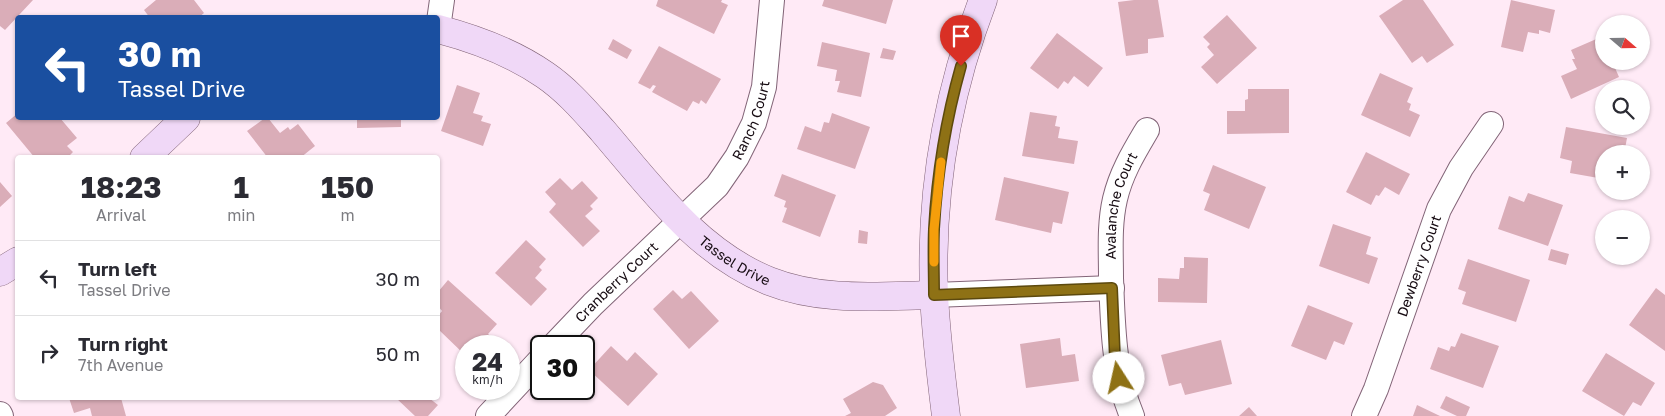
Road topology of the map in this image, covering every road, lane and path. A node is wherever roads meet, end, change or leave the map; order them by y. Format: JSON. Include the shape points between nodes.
{"nodes":[{"id":1,"x":442,"y":0,"type":"edge"},
{"id":2,"x":772,"y":0,"type":"edge"},
{"id":3,"x":982,"y":0,"type":"edge"},
{"id":4,"x":440,"y":15,"type":"edge"},
{"id":5,"x":440,"y":30,"type":"edge"},
{"id":6,"x":184,"y":120,"type":"edge"},
{"id":7,"x":1491,"y":124,"type":"dead end"},
{"id":8,"x":1147,"y":130,"type":"dead end"},
{"id":9,"x":147,"y":155,"type":"edge"},
{"id":10,"x":681,"y":220,"type":"junction"},
{"id":11,"x":15,"y":263,"type":"edge"},
{"id":12,"x":0,"y":272,"type":"edge"},
{"id":13,"x":1112,"y":288,"type":"junction"},
{"id":14,"x":934,"y":295,"type":"junction"},
{"id":15,"x":563,"y":335,"type":"edge"},
{"id":16,"x":530,"y":371,"type":"edge"},
{"id":17,"x":488,"y":416,"type":"edge"},
{"id":18,"x":946,"y":416,"type":"edge"},
{"id":19,"x":1132,"y":416,"type":"edge"},
{"id":20,"x":1364,"y":416,"type":"edge"}],
"edges":[{"from":1,"to":4,"type":"street"},
{"from":2,"to":10,"type":"street","name":"Ranch Court","via":[[764,87],[754,122],[738,157],[717,186]]},
{"from":3,"to":14,"type":"street","via":[[952,99],[940,168],[934,229]]},
{"from":5,"to":10,"type":"street","name":"Tassel Drive","via":[[511,54],[545,75],[576,101]]},
{"from":6,"to":9,"type":"street"},
{"from":7,"to":20,"type":"street","name":"Dewberry Court","via":[[1461,168],[1439,209]]},
{"from":8,"to":13,"type":"street","name":"Avalanche Court","via":[[1126,167],[1116,197],[1110,229]]},
{"from":10,"to":14,"type":"street","name":"Tassel Drive","via":[[705,243],[737,265],[769,281],[807,292],[845,297]]},
{"from":10,"to":15,"type":"street","name":"Cranberry Court"},
{"from":11,"to":12,"type":"street"},
{"from":13,"to":14,"type":"street","name":"Tassel Drive"},
{"from":13,"to":19,"type":"street","name":"Avalanche Court","via":[[1115,359]]},
{"from":14,"to":18,"type":"street"},
{"from":16,"to":17,"type":"street"}]}
